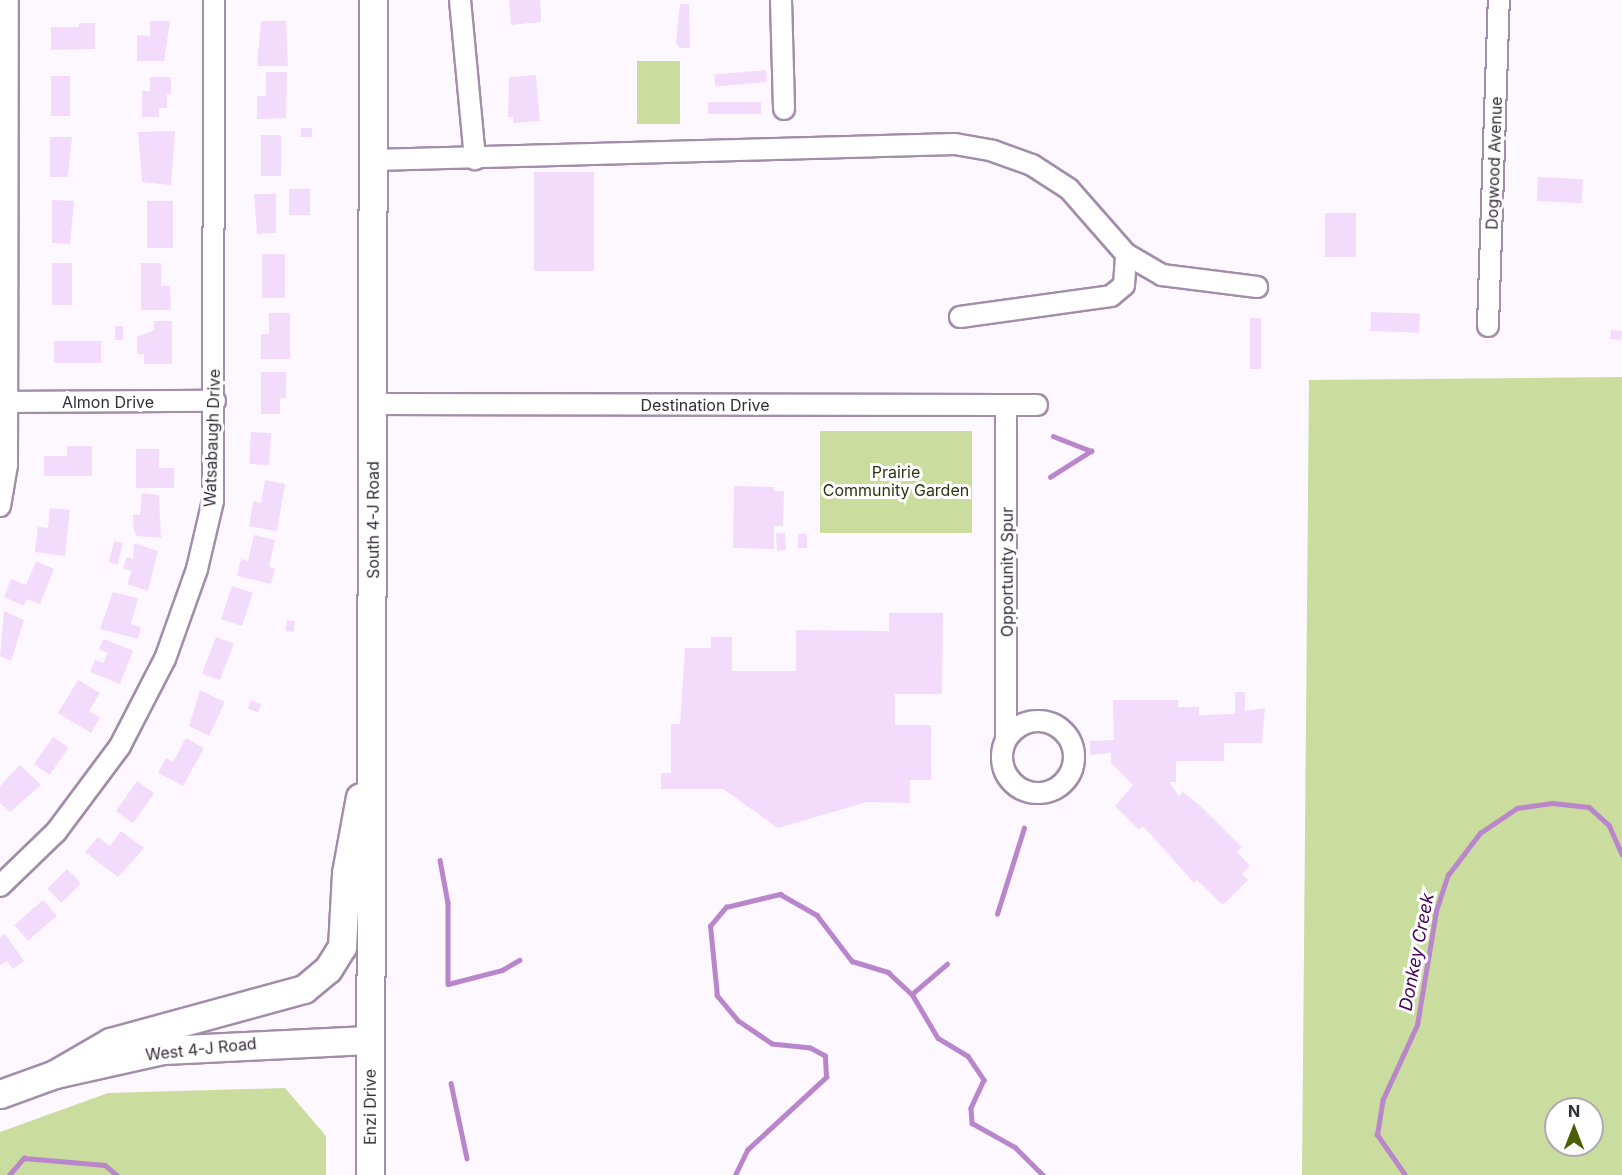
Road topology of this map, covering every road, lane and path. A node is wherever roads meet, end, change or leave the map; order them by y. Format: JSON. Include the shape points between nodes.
{"nodes":[{"id":1,"x":8,"y":0,"type":"edge"},
{"id":2,"x":214,"y":0,"type":"edge"},
{"id":3,"x":373,"y":0,"type":"edge"},
{"id":4,"x":460,"y":0,"type":"edge"},
{"id":5,"x":781,"y":0,"type":"edge"},
{"id":6,"x":1499,"y":0,"type":"edge"},
{"id":7,"x":784,"y":109,"type":"dead end"},
{"id":8,"x":475,"y":159,"type":"junction"},
{"id":9,"x":374,"y":160,"type":"junction"},
{"id":10,"x":1126,"y":254,"type":"junction"},
{"id":11,"x":1257,"y":287,"type":"dead end"},
{"id":12,"x":960,"y":317,"type":"dead end"},
{"id":13,"x":1488,"y":326,"type":"dead end"},
{"id":14,"x":216,"y":401,"type":"junction"},
{"id":15,"x":4,"y":402,"type":"edge"},
{"id":16,"x":373,"y":404,"type":"junction"},
{"id":17,"x":1006,"y":405,"type":"junction"},
{"id":18,"x":1037,"y":405,"type":"dead end"},
{"id":19,"x":0,"y":506,"type":"edge"},
{"id":20,"x":373,"y":728,"type":"junction"},
{"id":21,"x":1006,"y":739,"type":"dead end"},
{"id":22,"x":0,"y":886,"type":"edge"},
{"id":23,"x":370,"y":1040,"type":"junction"},
{"id":24,"x":56,"y":1074,"type":"junction"},
{"id":25,"x":0,"y":1094,"type":"edge"},
{"id":26,"x":370,"y":1175,"type":"edge"}],
"edges":[{"from":1,"to":15,"type":"street"},
{"from":2,"to":14,"type":"street","name":"Watsabaugh Drive"},
{"from":3,"to":9,"type":"main road","name":"South 4-J Road"},
{"from":4,"to":8,"type":"street"},
{"from":5,"to":7,"type":"street"},
{"from":6,"to":13,"type":"street","name":"Dogwood Avenue"},
{"from":8,"to":9,"type":"street"},
{"from":8,"to":10,"type":"street","via":[[681,149],[955,144],[993,151],[1032,165],[1069,189]]},
{"from":9,"to":16,"type":"main road","name":"South 4-J Road"},
{"from":10,"to":11,"type":"street","via":[[1162,275]]},
{"from":10,"to":12,"type":"street","via":[[1124,285],[1111,296]]},
{"from":14,"to":15,"type":"street","name":"Almon Drive"},
{"from":14,"to":22,"type":"street","name":"Watsabaugh Drive","via":[[213,501],[198,569],[165,659],[120,746],[56,832]]},
{"from":15,"to":19,"type":"street","via":[[7,465]]},
{"from":16,"to":17,"type":"street","name":"Destination Drive"},
{"from":16,"to":20,"type":"main road","name":"South 4-J Road"},
{"from":17,"to":18,"type":"street","name":"Destination Drive"},
{"from":17,"to":21,"type":"street","name":"Opportunity Spur"},
{"from":20,"to":23,"type":"main road","name":"South 4-J Road"},
{"from":20,"to":24,"type":"main road","via":[[346,873],[342,947],[328,969],[304,989],[110,1042]]},
{"from":23,"to":24,"type":"main road","name":"West 4-J Road","via":[[162,1050]]},
{"from":23,"to":26,"type":"main road","name":"Enzi Drive"},
{"from":24,"to":25,"type":"main road","name":"West 4-J Road"}]}
